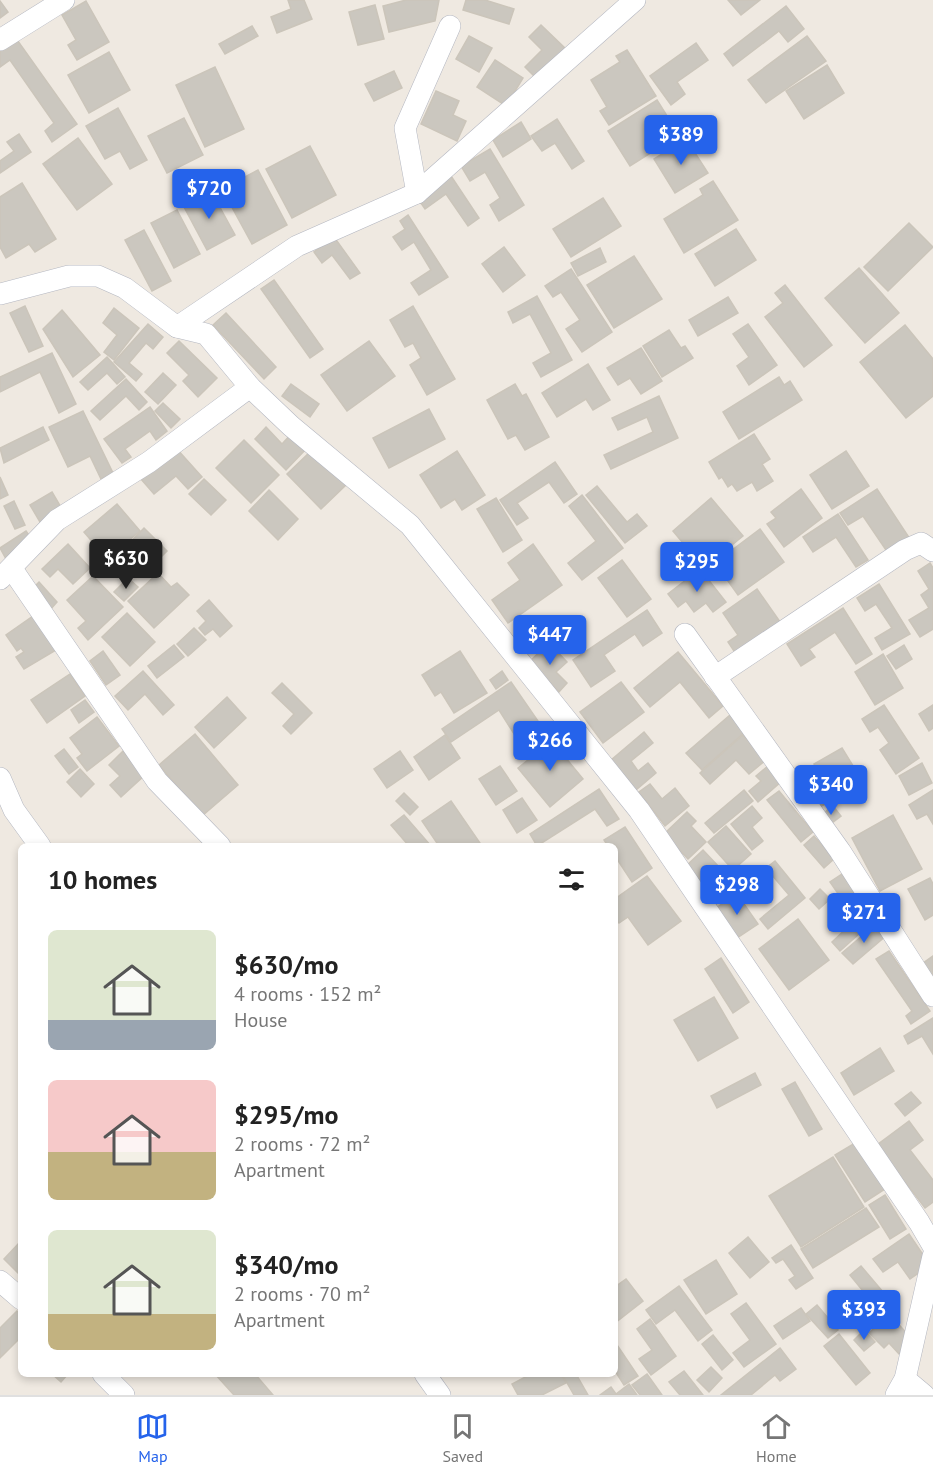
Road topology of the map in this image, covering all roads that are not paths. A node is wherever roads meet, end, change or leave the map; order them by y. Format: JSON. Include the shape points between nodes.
{"nodes":[{"id":1,"x":64,"y":0,"type":"edge"},
{"id":2,"x":635,"y":0,"type":"edge"},
{"id":3,"x":450,"y":26,"type":"dead end"},
{"id":4,"x":0,"y":40,"type":"edge"},
{"id":5,"x":417,"y":193,"type":"junction"},
{"id":6,"x":0,"y":294,"type":"edge"},
{"id":7,"x":177,"y":327,"type":"junction"},
{"id":8,"x":250,"y":387,"type":"junction"},
{"id":9,"x":933,"y":551,"type":"edge"},
{"id":10,"x":6,"y":574,"type":"edge"},
{"id":11,"x":685,"y":634,"type":"dead end"},
{"id":12,"x":715,"y":677,"type":"junction"},
{"id":13,"x":0,"y":778,"type":"edge"},
{"id":14,"x":38,"y":843,"type":"edge"},
{"id":15,"x":217,"y":843,"type":"edge"},
{"id":16,"x":933,"y":996,"type":"edge"},
{"id":17,"x":926,"y":1218,"type":"edge"},
{"id":18,"x":933,"y":1246,"type":"edge"},
{"id":19,"x":933,"y":1256,"type":"edge"},
{"id":20,"x":0,"y":1281,"type":"edge"},
{"id":21,"x":18,"y":1296,"type":"edge"},
{"id":22,"x":106,"y":1377,"type":"edge"},
{"id":23,"x":427,"y":1377,"type":"edge"},
{"id":24,"x":901,"y":1387,"type":"edge"},
{"id":25,"x":124,"y":1395,"type":"edge"},
{"id":26,"x":440,"y":1395,"type":"edge"},
{"id":27,"x":924,"y":1395,"type":"edge"}],
"edges":[{"from":1,"to":4,"type":"street"},
{"from":2,"to":5,"type":"street"},
{"from":3,"to":5,"type":"street","via":[[405,128]]},
{"from":5,"to":7,"type":"street","via":[[297,246]]},
{"from":6,"to":7,"type":"street","via":[[69,276],[98,276],[125,288]]},
{"from":7,"to":8,"type":"street","via":[[206,334]]},
{"from":8,"to":10,"type":"street","via":[[149,462],[57,520]]},
{"from":8,"to":17,"type":"street","via":[[410,525],[447,570],[639,810]]},
{"from":9,"to":12,"type":"street","via":[[921,543],[905,550]]},
{"from":10,"to":15,"type":"street","via":[[157,781]]},
{"from":11,"to":12,"type":"street"},
{"from":12,"to":16,"type":"street","via":[[840,851]]},
{"from":13,"to":14,"type":"street","via":[[14,810]]},
{"from":17,"to":18,"type":"street"},
{"from":19,"to":24,"type":"street"},
{"from":20,"to":21,"type":"street"},
{"from":22,"to":25,"type":"street"},
{"from":23,"to":26,"type":"street"},
{"from":24,"to":27,"type":"street"}]}
